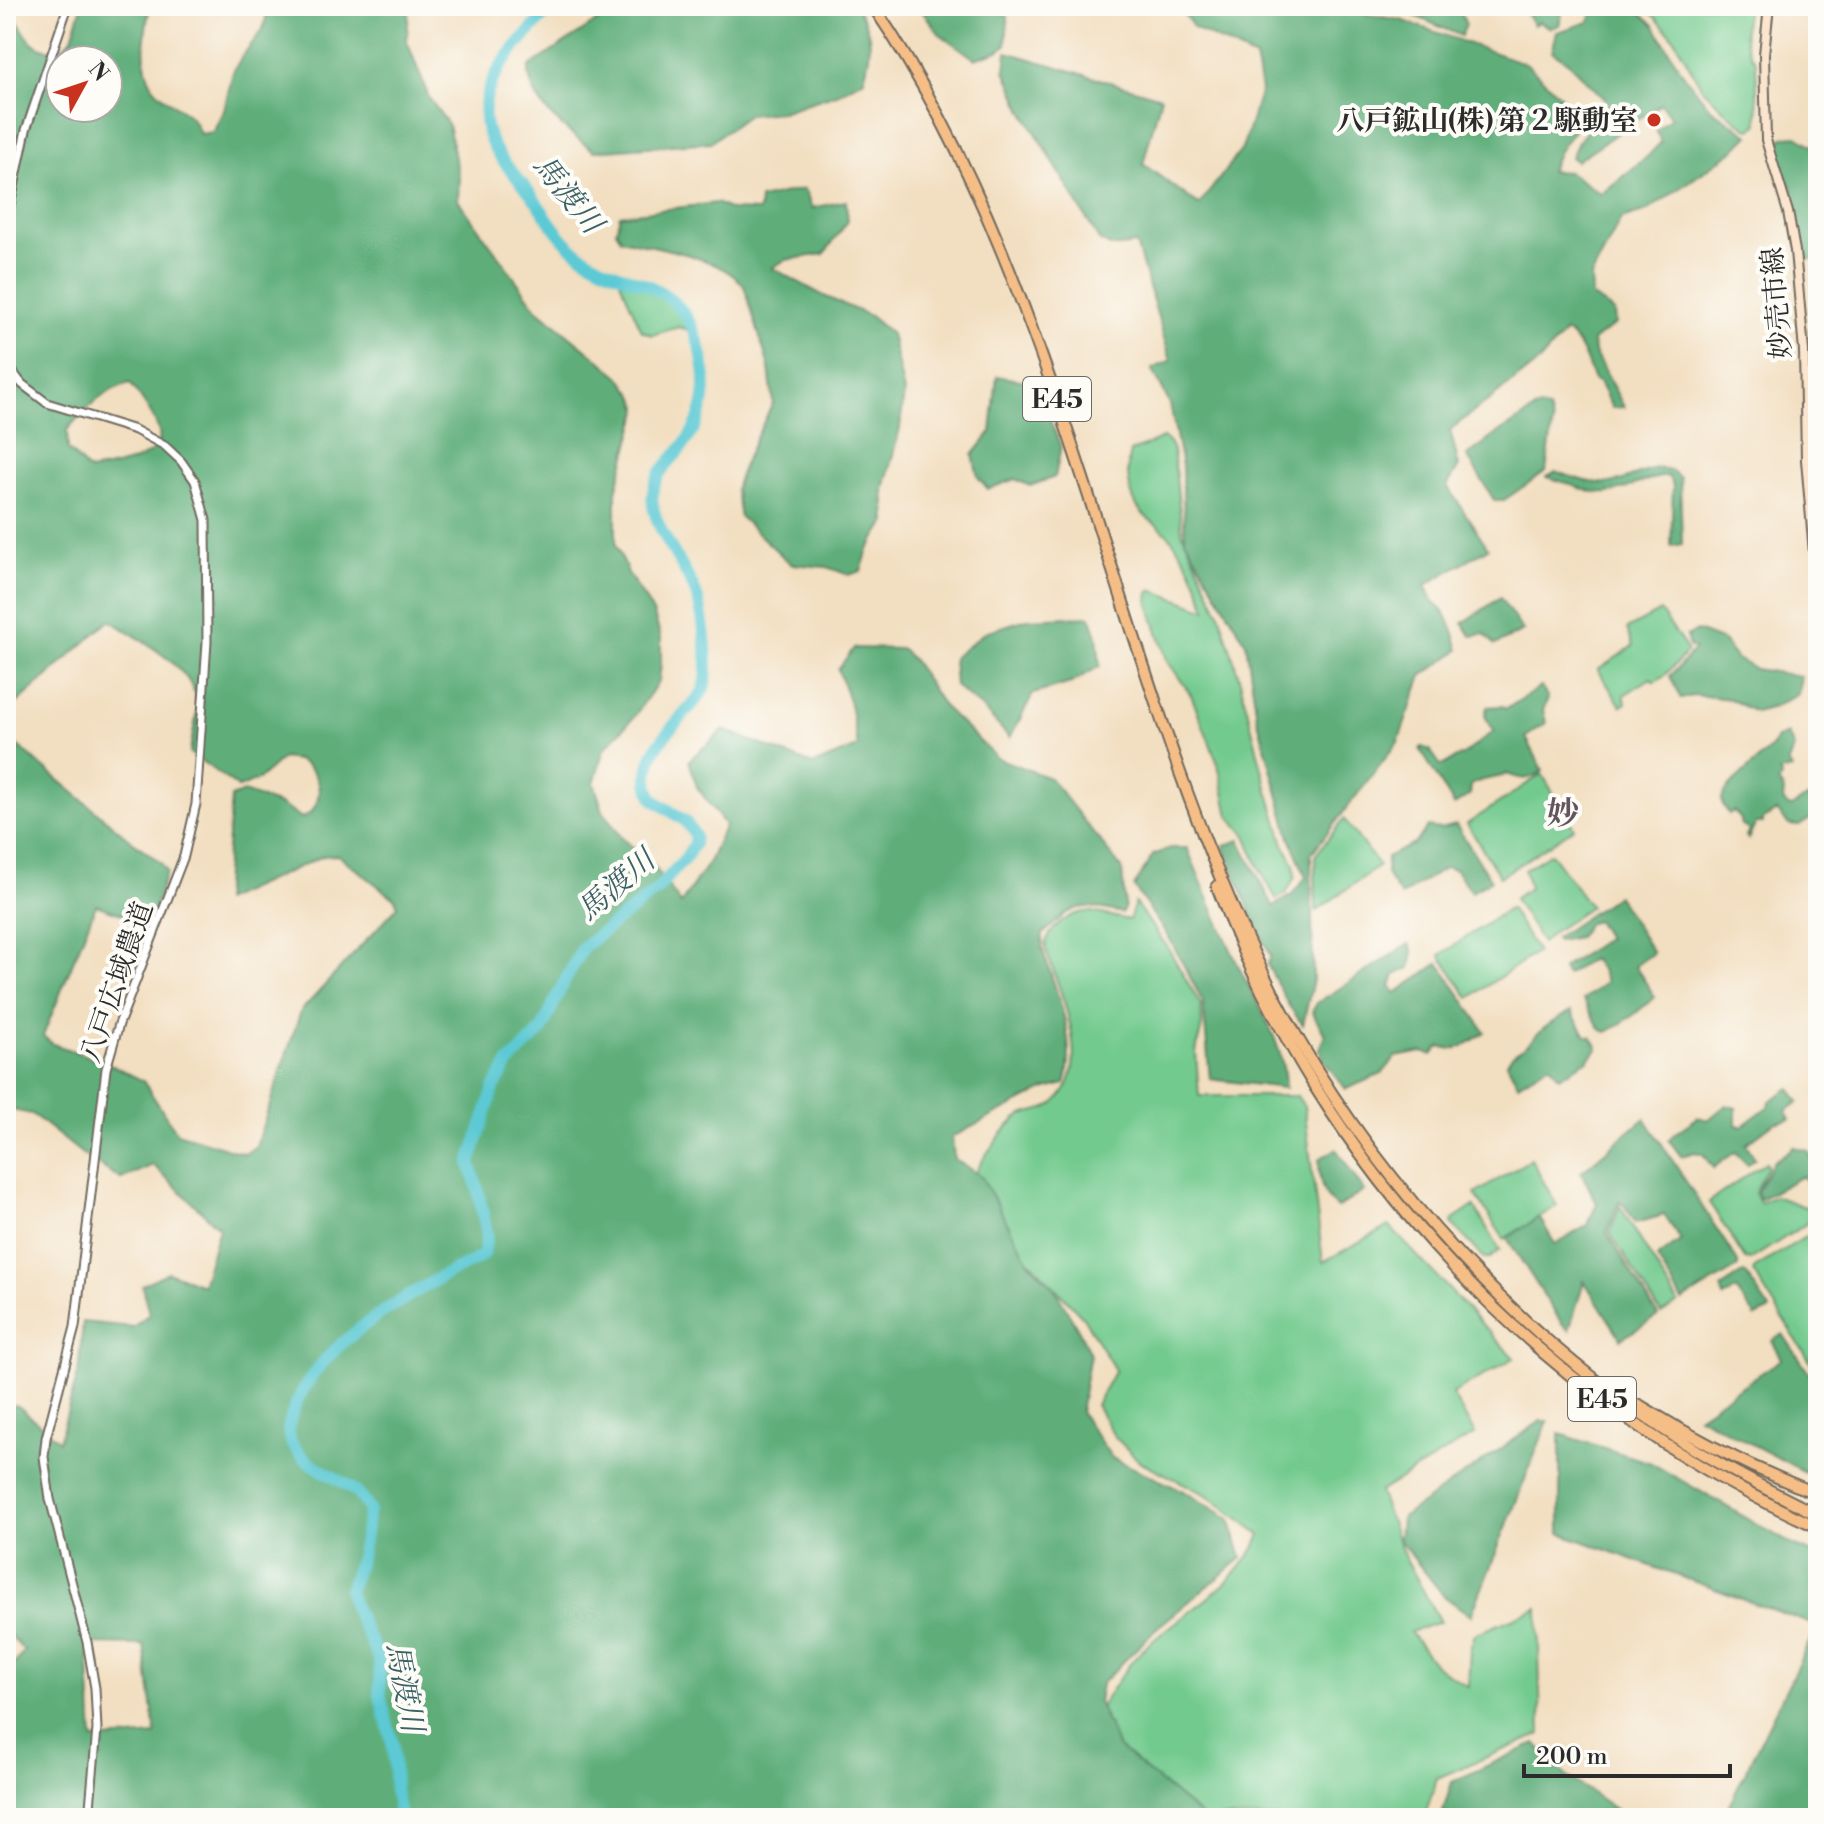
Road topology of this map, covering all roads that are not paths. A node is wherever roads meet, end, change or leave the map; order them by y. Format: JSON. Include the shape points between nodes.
{"nodes":[{"id":1,"x":68,"y":6,"type":"edge"},
{"id":2,"x":873,"y":6,"type":"edge"},
{"id":3,"x":1769,"y":6,"type":"edge"},
{"id":4,"x":6,"y":225,"type":"edge"},
{"id":5,"x":6,"y":363,"type":"edge"},
{"id":6,"x":1818,"y":600,"type":"edge"},
{"id":7,"x":1194,"y":813,"type":"junction"},
{"id":8,"x":1582,"y":1370,"type":"junction"},
{"id":9,"x":1818,"y":1494,"type":"edge"},
{"id":10,"x":1816,"y":1523,"type":"edge"},
{"id":11,"x":89,"y":1818,"type":"edge"}],
"edges":[{"from":1,"to":4,"type":"street","via":[[26,130]]},
{"from":2,"to":7,"type":"highway","number":"E45","via":[[957,149],[1002,252],[1064,419]]},
{"from":3,"to":6,"type":"main road","name":"妙売市線","via":[[1766,140],[1795,251]]},
{"from":5,"to":11,"type":"street","name":"八戸広域農道","via":[[47,403],[135,430],[165,446],[195,481],[206,520],[207,642],[196,804],[184,856],[106,1069],[75,1327],[44,1457],[95,1688]]},
{"from":7,"to":8,"type":"highway","number":"E45","via":[[1255,957],[1341,1105],[1446,1242]]},
{"from":7,"to":10,"type":"highway","number":"E45","via":[[1221,897],[1286,1038],[1337,1120],[1418,1227],[1524,1336],[1589,1390],[1717,1475]]},
{"from":8,"to":9,"type":"highway","via":[[1696,1439]]},
{"from":8,"to":10,"type":"highway","number":"E45","via":[[1688,1445]]}]}
